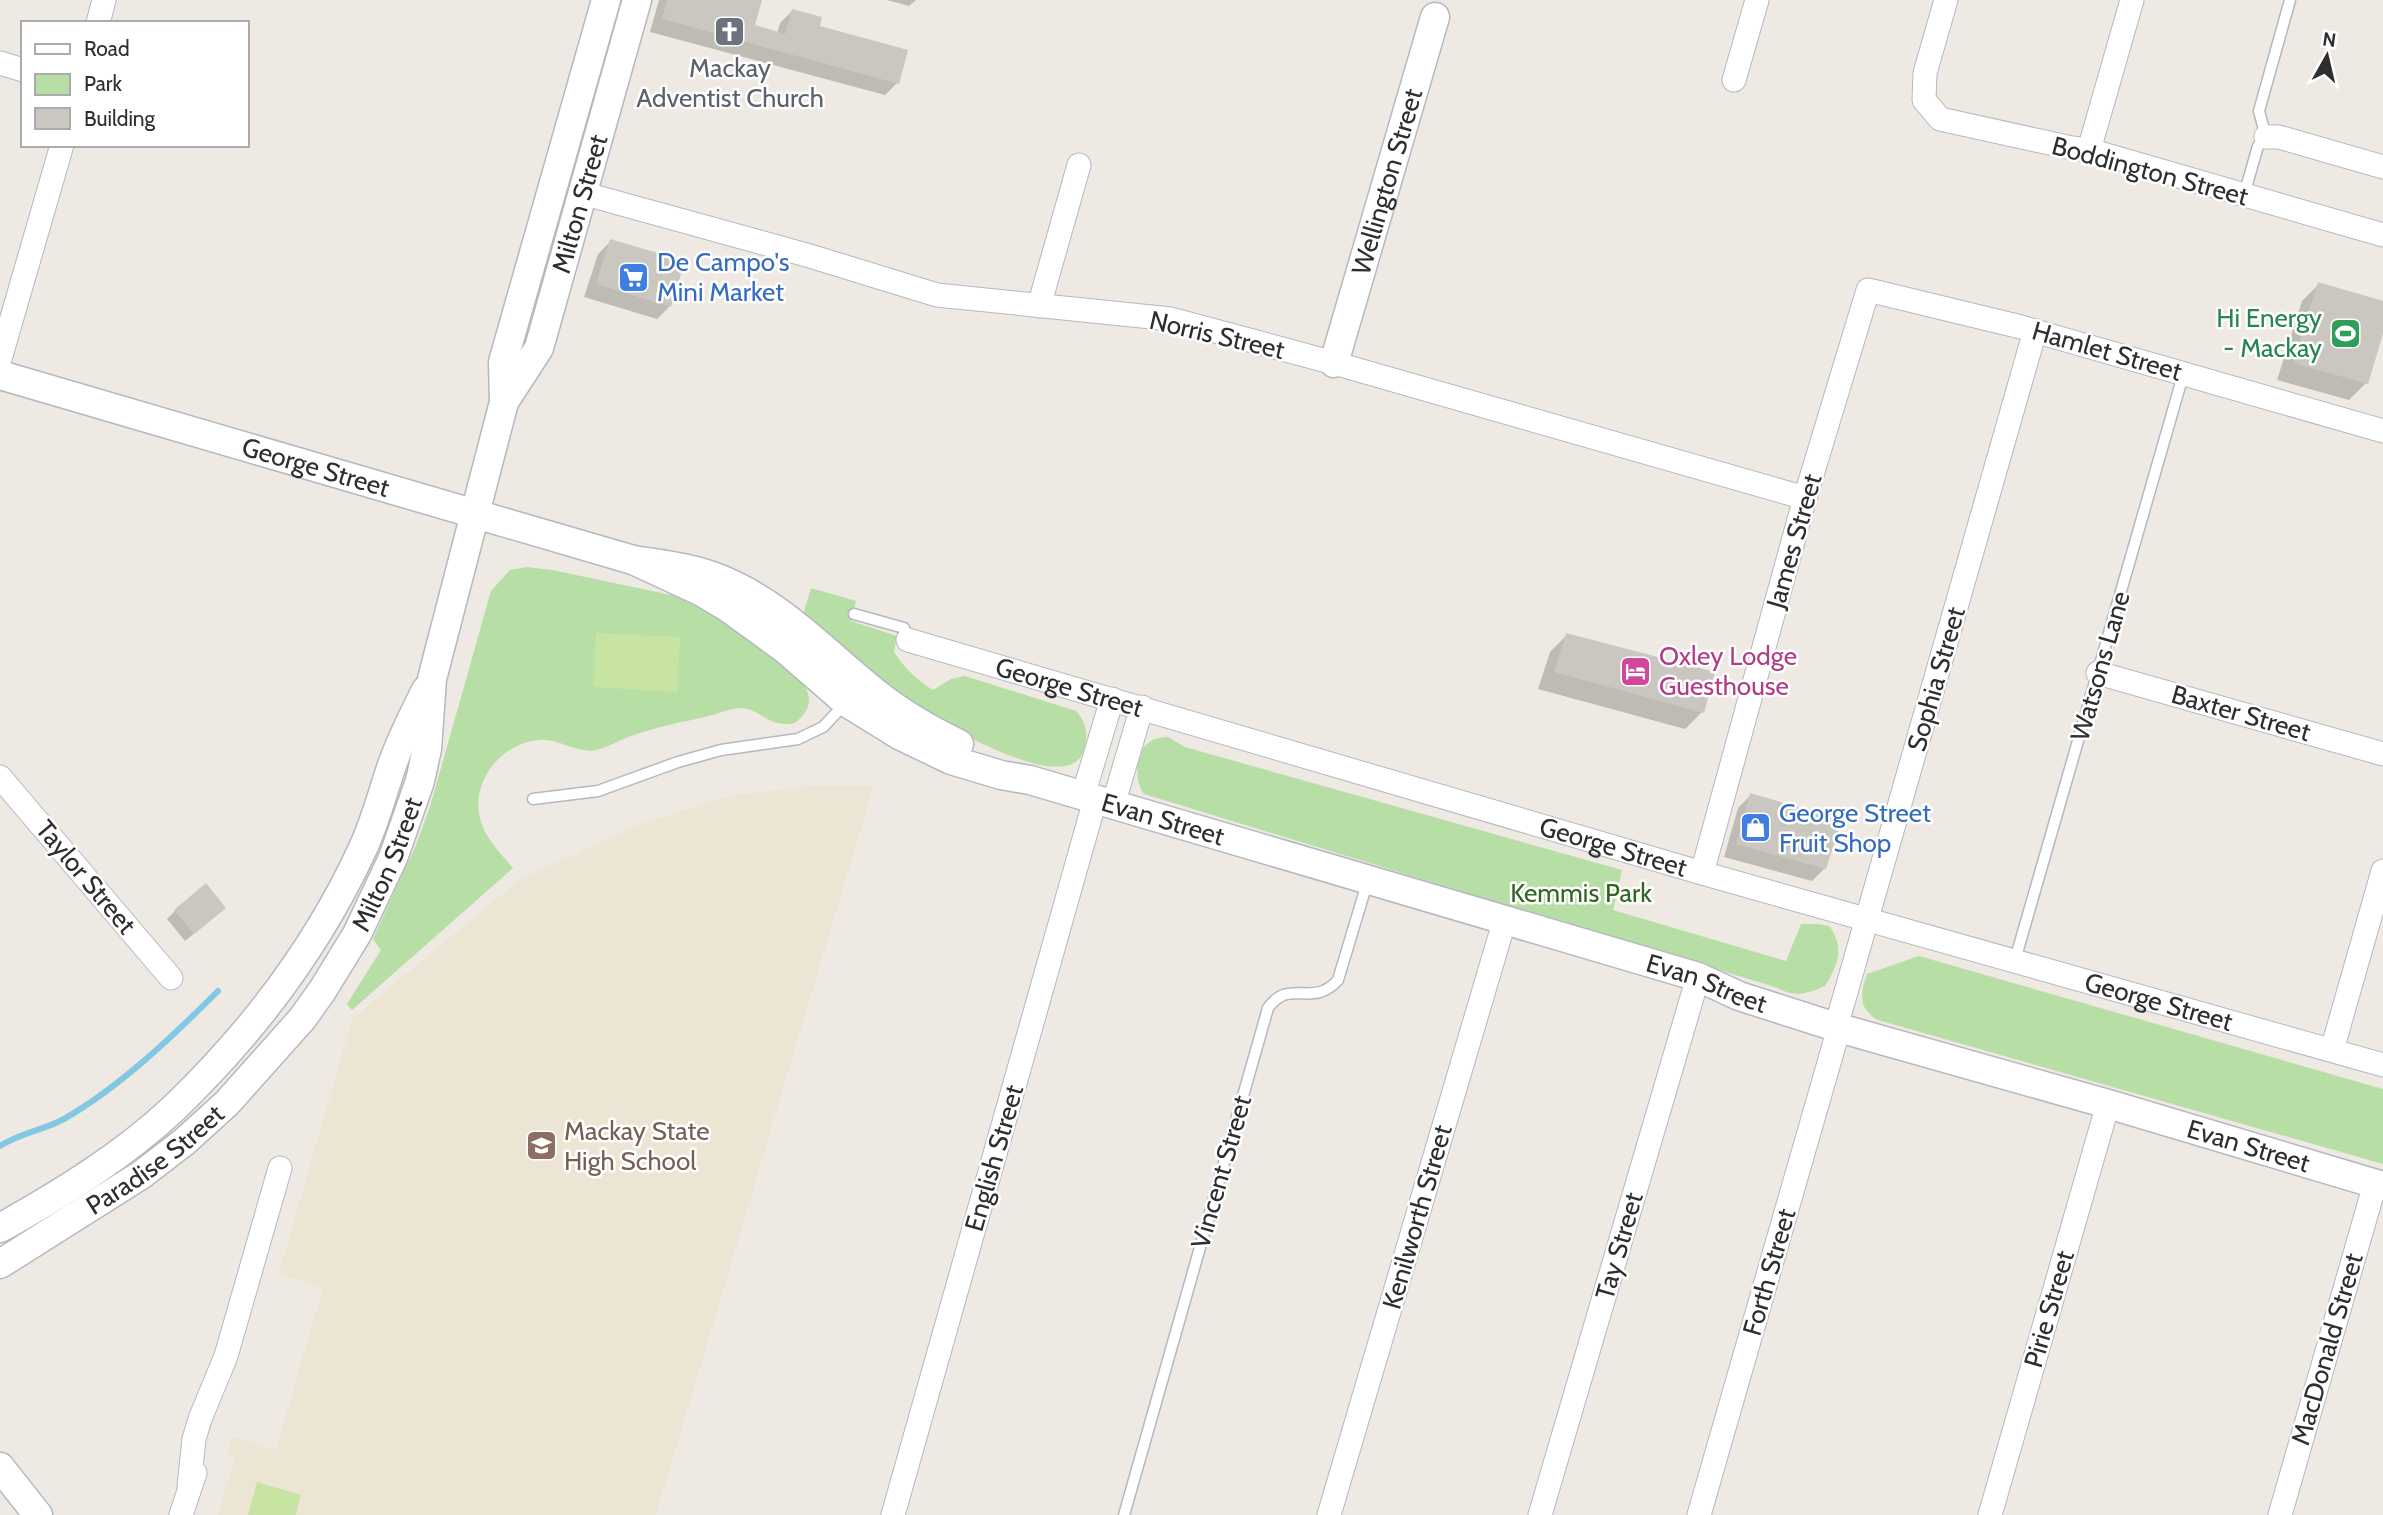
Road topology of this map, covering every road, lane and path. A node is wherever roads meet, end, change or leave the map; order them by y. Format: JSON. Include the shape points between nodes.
{"nodes":[{"id":1,"x":104,"y":0,"type":"edge"},
{"id":2,"x":606,"y":0,"type":"edge"},
{"id":3,"x":637,"y":0,"type":"edge"},
{"id":4,"x":1757,"y":0,"type":"edge"},
{"id":5,"x":1946,"y":0,"type":"edge"},
{"id":6,"x":2132,"y":0,"type":"edge"},
{"id":7,"x":2290,"y":0,"type":"edge"},
{"id":8,"x":1438,"y":8,"type":"edge"},
{"id":9,"x":99,"y":21,"type":"edge"},
{"id":10,"x":0,"y":63,"type":"edge"},
{"id":11,"x":21,"y":69,"type":"edge"},
{"id":12,"x":1734,"y":80,"type":"dead end"},
{"id":13,"x":2266,"y":137,"type":"junction"},
{"id":14,"x":61,"y":147,"type":"edge"},
{"id":15,"x":2089,"y":150,"type":"junction"},
{"id":16,"x":1079,"y":165,"type":"dead end"},
{"id":17,"x":2383,"y":167,"type":"edge"},
{"id":18,"x":553,"y":185,"type":"junction"},
{"id":19,"x":582,"y":193,"type":"junction"},
{"id":20,"x":2244,"y":195,"type":"junction"},
{"id":21,"x":2383,"y":236,"type":"edge"},
{"id":22,"x":1868,"y":290,"type":"joint"},
{"id":23,"x":1039,"y":306,"type":"junction"},
{"id":24,"x":2035,"y":331,"type":"junction"},
{"id":25,"x":0,"y":359,"type":"edge"},
{"id":26,"x":1334,"y":363,"type":"junction"},
{"id":27,"x":2184,"y":372,"type":"junction"},
{"id":28,"x":0,"y":375,"type":"edge"},
{"id":29,"x":504,"y":402,"type":"junction"},
{"id":30,"x":2383,"y":431,"type":"edge"},
{"id":31,"x":1805,"y":498,"type":"junction"},
{"id":32,"x":474,"y":513,"type":"junction"},
{"id":33,"x":854,"y":614,"type":"dead end"},
{"id":34,"x":908,"y":640,"type":"joint"},
{"id":35,"x":2098,"y":673,"type":"junction"},
{"id":36,"x":432,"y":678,"type":"junction"},
{"id":37,"x":855,"y":692,"type":"junction"},
{"id":38,"x":1112,"y":698,"type":"junction"},
{"id":39,"x":1142,"y":707,"type":"junction"},
{"id":40,"x":2383,"y":754,"type":"edge"},
{"id":41,"x":0,"y":777,"type":"edge"},
{"id":42,"x":533,"y":799,"type":"dead end"},
{"id":43,"x":1097,"y":801,"type":"junction"},
{"id":44,"x":2383,"y":871,"type":"edge"},
{"id":45,"x":1702,"y":873,"type":"junction"},
{"id":46,"x":1368,"y":880,"type":"junction"},
{"id":47,"x":1505,"y":919,"type":"junction"},
{"id":48,"x":1868,"y":920,"type":"junction"},
{"id":49,"x":2015,"y":960,"type":"junction"},
{"id":50,"x":1698,"y":977,"type":"junction"},
{"id":51,"x":172,"y":978,"type":"dead end"},
{"id":52,"x":262,"y":1010,"type":"joint"},
{"id":53,"x":1838,"y":1028,"type":"junction"},
{"id":54,"x":292,"y":1032,"type":"joint"},
{"id":55,"x":2332,"y":1050,"type":"junction"},
{"id":56,"x":2383,"y":1065,"type":"edge"},
{"id":57,"x":2108,"y":1104,"type":"junction"},
{"id":58,"x":280,"y":1168,"type":"dead end"},
{"id":59,"x":2379,"y":1185,"type":"edge"},
{"id":60,"x":0,"y":1228,"type":"edge"},
{"id":61,"x":0,"y":1264,"type":"edge"},
{"id":62,"x":0,"y":1467,"type":"edge"},
{"id":63,"x":38,"y":1515,"type":"edge"},
{"id":64,"x":181,"y":1515,"type":"edge"},
{"id":65,"x":892,"y":1515,"type":"edge"},
{"id":66,"x":1124,"y":1515,"type":"edge"},
{"id":67,"x":1329,"y":1515,"type":"edge"},
{"id":68,"x":1540,"y":1515,"type":"edge"},
{"id":69,"x":1699,"y":1515,"type":"edge"},
{"id":70,"x":1990,"y":1515,"type":"edge"},
{"id":71,"x":2280,"y":1515,"type":"edge"}],
"edges":[{"from":1,"to":9,"type":"street"},
{"from":2,"to":18,"type":"street","name":"Milton Street"},
{"from":3,"to":19,"type":"street","name":"Milton Street"},
{"from":4,"to":12,"type":"street"},
{"from":5,"to":15,"type":"street","name":"Boddington Street","via":[[1925,74],[1924,100],[1940,119]]},
{"from":6,"to":15,"type":"street"},
{"from":7,"to":13,"type":"lane","via":[[2259,111]]},
{"from":8,"to":26,"type":"street","name":"Wellington Street"},
{"from":10,"to":11,"type":"street"},
{"from":13,"to":17,"type":"street"},
{"from":13,"to":20,"type":"lane","via":[[2258,146]]},
{"from":14,"to":25,"type":"street"},
{"from":15,"to":20,"type":"street","name":"Boddington Street"},
{"from":16,"to":23,"type":"street"},
{"from":18,"to":19,"type":"street"},
{"from":18,"to":29,"type":"street","name":"Milton Street","via":[[503,362]]},
{"from":19,"to":23,"type":"street","name":"Norris Street","via":[[937,295]]},
{"from":19,"to":29,"type":"street","name":"Milton Street","via":[[538,348]]},
{"from":20,"to":21,"type":"street","name":"Boddington Street"},
{"from":22,"to":24,"type":"street","name":"Hamlet Street"},
{"from":22,"to":31,"type":"street","name":"James Street"},
{"from":23,"to":26,"type":"street","name":"Norris Street","via":[[1171,320]]},
{"from":24,"to":27,"type":"street","name":"Hamlet Street"},
{"from":24,"to":48,"type":"street","name":"Sophia Street"},
{"from":26,"to":31,"type":"street","name":"Norris Street"},
{"from":27,"to":30,"type":"street","name":"Hamlet Street"},
{"from":27,"to":35,"type":"lane","name":"Watsons Lane"},
{"from":28,"to":32,"type":"street","name":"George Street"},
{"from":29,"to":32,"type":"street","name":"Milton Street"},
{"from":31,"to":45,"type":"street","name":"James Street"},
{"from":32,"to":36,"type":"street","name":"Milton Street"},
{"from":32,"to":37,"type":"street","name":"George Street","via":[[633,559],[694,570],[733,585],[802,630]]},
{"from":33,"to":34,"type":"lane","name":"George Street","via":[[904,628]]},
{"from":34,"to":38,"type":"street","name":"George Street"},
{"from":35,"to":40,"type":"street","name":"Baxter Street"},
{"from":35,"to":49,"type":"lane","name":"Watsons Lane"},
{"from":36,"to":52,"type":"street","name":"Milton Street","via":[[338,898],[296,968]]},
{"from":36,"to":54,"type":"street","name":"Milton Street","via":[[424,768],[402,834],[357,934]]},
{"from":37,"to":42,"type":"lane","via":[[823,727],[798,738],[711,753],[598,791]]},
{"from":37,"to":43,"type":"street","name":"Evan Street","via":[[1030,780]]},
{"from":38,"to":39,"type":"street","name":"George Street"},
{"from":38,"to":43,"type":"street"},
{"from":39,"to":43,"type":"street"},
{"from":39,"to":45,"type":"street","name":"George Street"},
{"from":41,"to":51,"type":"street","name":"Taylor Street"},
{"from":43,"to":46,"type":"street","name":"Evan Street"},
{"from":43,"to":65,"type":"street","name":"English Street"},
{"from":44,"to":55,"type":"street"},
{"from":45,"to":48,"type":"street","name":"George Street"},
{"from":46,"to":47,"type":"street","name":"Evan Street"},
{"from":46,"to":66,"type":"lane","name":"Vincent Street","via":[[1338,980],[1316,994],[1288,993],[1268,1008]]},
{"from":47,"to":50,"type":"street","name":"Evan Street"},
{"from":47,"to":67,"type":"street","name":"Kenilworth Street"},
{"from":48,"to":49,"type":"street","name":"George Street"},
{"from":48,"to":53,"type":"street","name":"Sophia Street"},
{"from":49,"to":55,"type":"street","name":"George Street"},
{"from":50,"to":53,"type":"street","name":"Evan Street","via":[[1739,996]]},
{"from":50,"to":68,"type":"street","name":"Tay Street"},
{"from":52,"to":60,"type":"street","name":"Paradise Street","via":[[165,1115],[96,1169]]},
{"from":53,"to":57,"type":"street","name":"Evan Street"},
{"from":53,"to":69,"type":"street","name":"Forth Street"},
{"from":54,"to":61,"type":"street","name":"Paradise Street","via":[[184,1142],[120,1189]]},
{"from":55,"to":56,"type":"street","name":"George Street"},
{"from":57,"to":59,"type":"street","name":"Evan Street"},
{"from":57,"to":70,"type":"street","name":"Pirie Street"},
{"from":58,"to":64,"type":"street","via":[[226,1356],[194,1440]]},
{"from":59,"to":71,"type":"street","name":"MacDonald Street"},
{"from":62,"to":63,"type":"street"}]}
